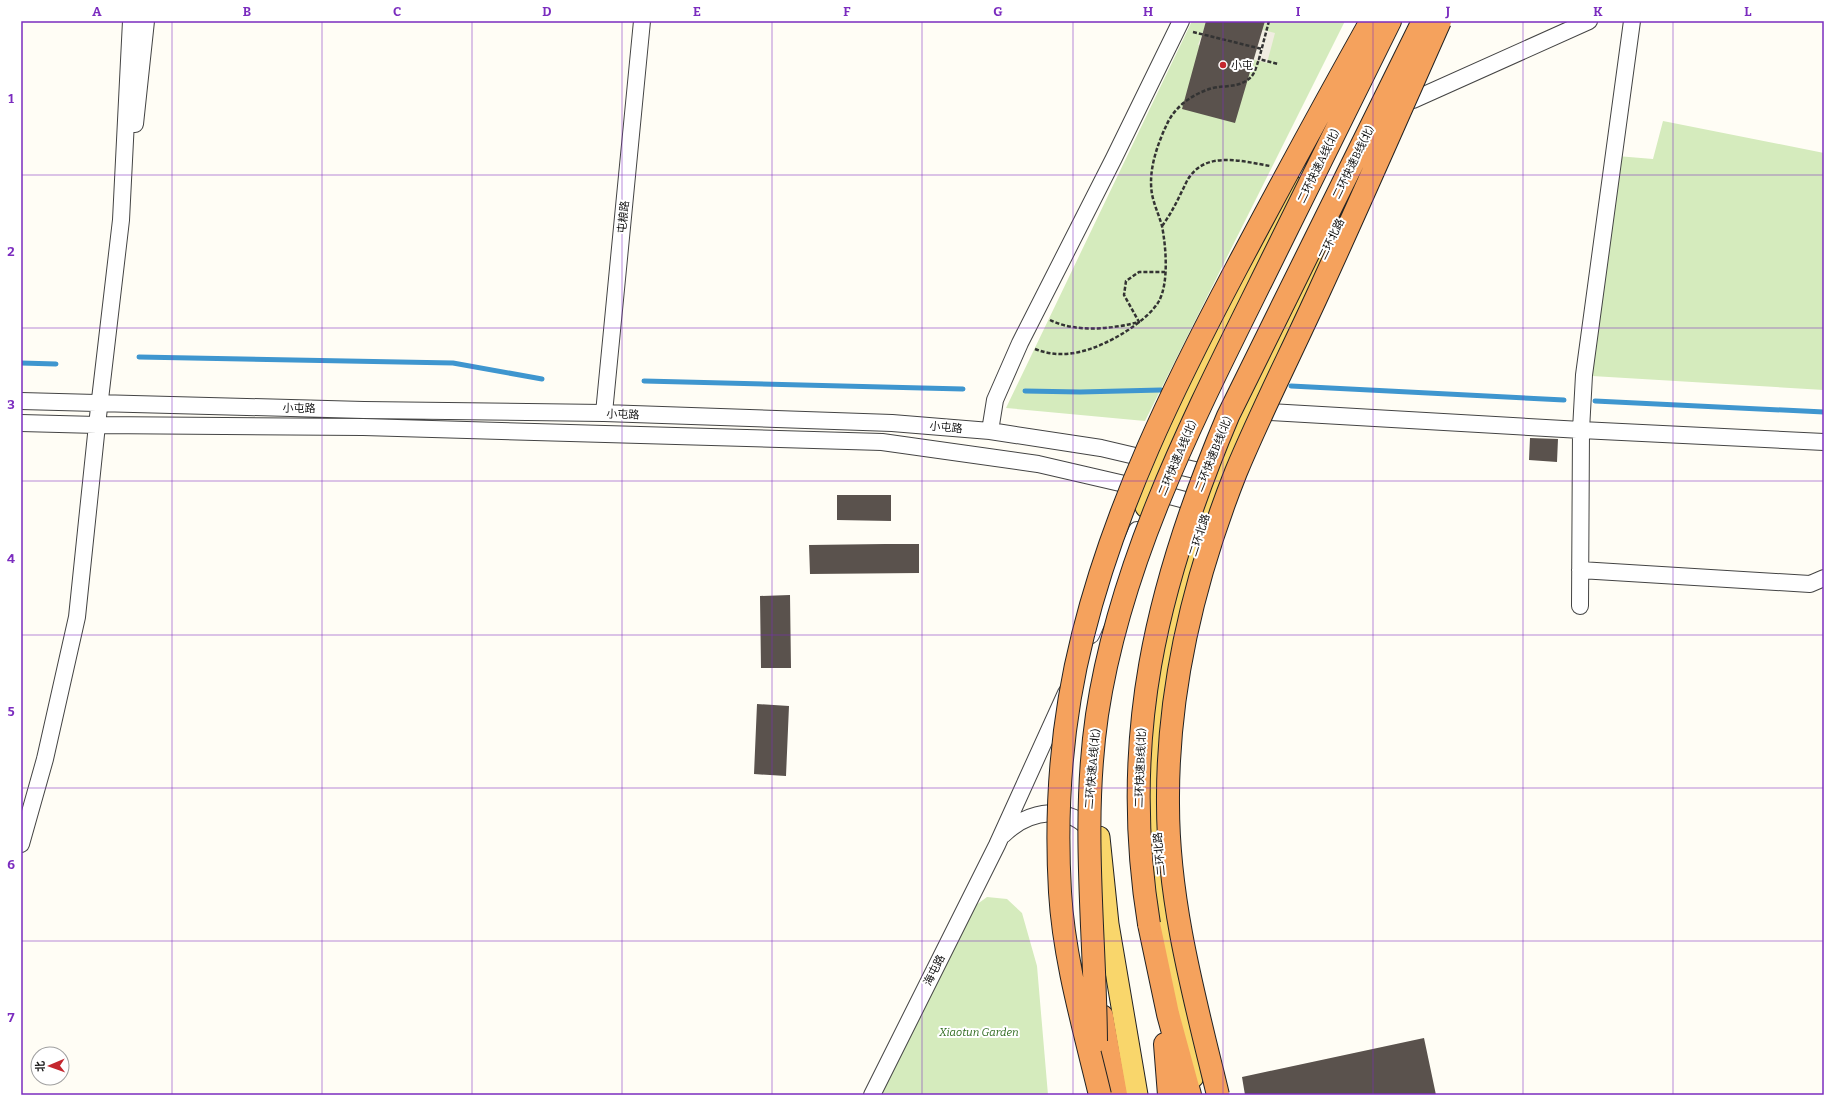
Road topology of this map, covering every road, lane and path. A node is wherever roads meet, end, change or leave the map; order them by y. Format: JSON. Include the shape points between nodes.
{"nodes":[{"id":1,"x":130,"y":21,"type":"edge"},
{"id":2,"x":146,"y":21,"type":"edge"},
{"id":3,"x":642,"y":21,"type":"edge"},
{"id":4,"x":1269,"y":21,"type":"edge"},
{"id":5,"x":1372,"y":21,"type":"edge"},
{"id":6,"x":1390,"y":21,"type":"edge"},
{"id":7,"x":1423,"y":21,"type":"edge"},
{"id":8,"x":1439,"y":21,"type":"edge"},
{"id":9,"x":1589,"y":21,"type":"edge"},
{"id":10,"x":1632,"y":21,"type":"edge"},
{"id":11,"x":1179,"y":25,"type":"edge"},
{"id":12,"x":1262,"y":49,"type":"junction"},
{"id":13,"x":1259,"y":59,"type":"junction"},
{"id":14,"x":1278,"y":64,"type":"dead end"},
{"id":15,"x":1399,"y":103,"type":"junction"},
{"id":16,"x":1299,"y":171,"type":"junction"},
{"id":17,"x":1162,"y":226,"type":"junction"},
{"id":18,"x":1165,"y":272,"type":"junction"},
{"id":19,"x":1035,"y":312,"type":"junction"},
{"id":20,"x":1139,"y":322,"type":"junction"},
{"id":21,"x":1020,"y":343,"type":"junction"},
{"id":22,"x":21,"y":401,"type":"edge"},
{"id":23,"x":99,"y":403,"type":"junction"},
{"id":24,"x":1247,"y":410,"type":"junction"},
{"id":25,"x":604,"y":413,"type":"junction"},
{"id":26,"x":21,"y":423,"type":"edge"},
{"id":27,"x":97,"y":425,"type":"junction"},
{"id":28,"x":1581,"y":430,"type":"junction"},
{"id":29,"x":990,"y":431,"type":"junction"},
{"id":30,"x":1824,"y":442,"type":"edge"},
{"id":31,"x":1162,"y":462,"type":"junction"},
{"id":32,"x":1220,"y":476,"type":"junction"},
{"id":33,"x":1150,"y":495,"type":"junction"},
{"id":34,"x":1208,"y":506,"type":"junction"},
{"id":35,"x":1580,"y":570,"type":"junction"},
{"id":36,"x":1824,"y":578,"type":"edge"},
{"id":37,"x":1580,"y":606,"type":"dead end"},
{"id":38,"x":21,"y":844,"type":"edge"},
{"id":39,"x":997,"y":845,"type":"junction"},
{"id":40,"x":1099,"y":846,"type":"junction"},
{"id":41,"x":1150,"y":924,"type":"junction"},
{"id":42,"x":1093,"y":931,"type":"junction"},
{"id":43,"x":872,"y":1095,"type":"edge"},
{"id":44,"x":1096,"y":1095,"type":"edge"},
{"id":45,"x":1100,"y":1095,"type":"edge"},
{"id":46,"x":1116,"y":1095,"type":"edge"},
{"id":47,"x":1137,"y":1095,"type":"edge"},
{"id":48,"x":1168,"y":1095,"type":"edge"},
{"id":49,"x":1190,"y":1095,"type":"edge"},
{"id":50,"x":1196,"y":1095,"type":"edge"},
{"id":51,"x":1218,"y":1095,"type":"edge"}],
"edges":[{"from":1,"to":23,"type":"street","via":[[121,220]]},
{"from":2,"to":23,"type":"street","via":[[137,112]]},
{"from":3,"to":25,"type":"street","name":"屯粮路"},
{"from":4,"to":12,"type":"path"},
{"from":5,"to":16,"type":"main road"},
{"from":5,"to":45,"type":"highway","bridge":true,"via":[[1260,225],[1175,388],[1120,518],[1083,635],[1064,746],[1059,820],[1060,887],[1069,956]]},
{"from":6,"to":42,"type":"highway","name":"二环快速A线(北)","bridge":true,"via":[[1202,401],[1164,487],[1134,567],[1108,657],[1097,714],[1088,821]]},
{"from":7,"to":41,"type":"highway","name":"二环快速B线(北)","bridge":true,"via":[[1228,416],[1178,549],[1156,630],[1140,740],[1139,838]]},
{"from":8,"to":15,"type":"main road","name":"二环北路"},
{"from":8,"to":51,"type":"highway","bridge":true,"via":[[1355,214],[1236,473],[1206,558],[1185,636],[1170,742],[1168,836],[1179,921]]},
{"from":9,"to":15,"type":"street","via":[[1413,100]]},
{"from":10,"to":28,"type":"street","via":[[1584,375]]},
{"from":11,"to":12,"type":"path"},
{"from":11,"to":19,"type":"street"},
{"from":12,"to":13,"type":"path"},
{"from":13,"to":14,"type":"path"},
{"from":13,"to":17,"type":"path","via":[[1251,77],[1233,86],[1213,88],[1194,96],[1178,107],[1167,124],[1152,167],[1152,194]]},
{"from":15,"to":24,"type":"main road","name":"二环北路"},
{"from":16,"to":17,"type":"path","via":[[1233,160],[1217,160],[1204,165],[1191,174]]},
{"from":16,"to":31,"type":"main road","via":[[1193,386]]},
{"from":17,"to":18,"type":"path"},
{"from":18,"to":20,"type":"path","via":[[1166,280],[1159,301]]},
{"from":18,"to":20,"type":"path","via":[[1139,272],[1126,281],[1124,296]]},
{"from":19,"to":20,"type":"path","via":[[1054,322],[1079,327],[1122,327]]},
{"from":19,"to":21,"type":"street"},
{"from":20,"to":21,"type":"path","via":[[1115,338],[1091,349],[1065,355],[1045,353]]},
{"from":21,"to":29,"type":"street","via":[[995,400]]},
{"from":22,"to":23,"type":"street","name":"小屯路"},
{"from":23,"to":25,"type":"street","name":"小屯路"},
{"from":23,"to":27,"type":"street"},
{"from":24,"to":28,"type":"street"},
{"from":24,"to":32,"type":"main road","name":"二环北路"},
{"from":25,"to":29,"type":"street","name":"小屯路","via":[[892,423]]},
{"from":26,"to":27,"type":"street","name":"小屯路"},
{"from":27,"to":33,"type":"street","name":"小屯路","via":[[363,427],[882,442],[1038,464]]},
{"from":27,"to":38,"type":"street","via":[[77,617],[45,759]]},
{"from":28,"to":30,"type":"street"},
{"from":28,"to":35,"type":"street"},
{"from":29,"to":31,"type":"street","name":"小屯路","via":[[1101,448]]},
{"from":31,"to":32,"type":"street","name":"小屯路"},
{"from":31,"to":33,"type":"main road"},
{"from":32,"to":34,"type":"main road","name":"二环北路"},
{"from":33,"to":34,"type":"street","name":"小屯路"},
{"from":33,"to":39,"type":"street","via":[[1087,645]]},
{"from":33,"to":40,"type":"main road","via":[[1121,598],[1105,683],[1098,768]]},
{"from":34,"to":50,"type":"main road","name":"二环北路","via":[[1175,625],[1162,698],[1157,770],[1161,878]]},
{"from":35,"to":36,"type":"street","via":[[1810,584]]},
{"from":35,"to":37,"type":"street"},
{"from":39,"to":40,"type":"street","via":[[1003,835],[1018,822],[1035,815],[1052,813],[1068,816],[1082,823],[1093,833]]},
{"from":39,"to":43,"type":"street","name":"海屯路"},
{"from":40,"to":47,"type":"main road","via":[[1108,924]]},
{"from":41,"to":48,"type":"highway","via":[[1162,1013]]},
{"from":41,"to":49,"type":"highway","via":[[1168,1014]]},
{"from":42,"to":44,"type":"highway","bridge":true},
{"from":42,"to":46,"type":"highway","bridge":true,"via":[[1102,1017]]}]}
